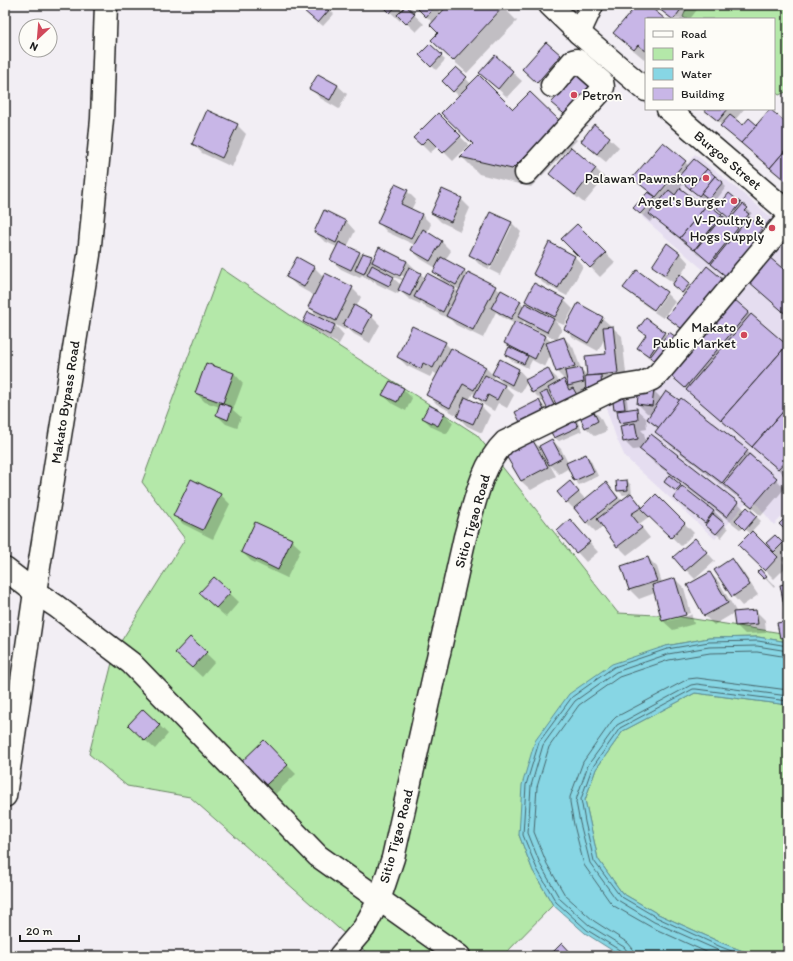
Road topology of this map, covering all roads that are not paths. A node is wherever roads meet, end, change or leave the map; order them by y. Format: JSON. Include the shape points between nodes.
{"nodes":[{"id":1,"x":106,"y":5,"type":"edge"},
{"id":2,"x":550,"y":5,"type":"edge"},
{"id":3,"x":592,"y":5,"type":"edge"},
{"id":4,"x":579,"y":33,"type":"junction"},
{"id":5,"x":602,"y":52,"type":"junction"},
{"id":6,"x":588,"y":69,"type":"junction"},
{"id":7,"x":552,"y":86,"type":"dead end"},
{"id":8,"x":645,"y":89,"type":"edge"},
{"id":9,"x":669,"y":110,"type":"edge"},
{"id":10,"x":526,"y":173,"type":"dead end"},
{"id":11,"x":788,"y":212,"type":"edge"},
{"id":12,"x":788,"y":219,"type":"edge"},
{"id":13,"x":5,"y":569,"type":"edge"},
{"id":14,"x":35,"y":592,"type":"junction"},
{"id":15,"x":5,"y":796,"type":"edge"},
{"id":16,"x":379,"y":900,"type":"junction"},
{"id":17,"x":340,"y":956,"type":"edge"},
{"id":18,"x":459,"y":956,"type":"edge"}],
"edges":[{"from":1,"to":14,"type":"street","name":"Makato Bypass Road","via":[[102,119],[88,255]]},
{"from":2,"to":4,"type":"street"},
{"from":3,"to":4,"type":"street"},
{"from":4,"to":5,"type":"street"},
{"from":5,"to":6,"type":"street"},
{"from":5,"to":8,"type":"street"},
{"from":6,"to":7,"type":"street","via":[[577,60]]},
{"from":6,"to":10,"type":"street","via":[[602,82],[602,90]]},
{"from":9,"to":11,"type":"street","name":"Burgos Street"},
{"from":12,"to":16,"type":"street","name":"Sitio Tigao Road","via":[[652,379],[618,388],[505,442],[497,449],[487,466],[466,537],[393,858]]},
{"from":13,"to":14,"type":"street"},
{"from":14,"to":15,"type":"street","name":"Makato Bypass Road"},
{"from":14,"to":16,"type":"street","via":[[131,664],[318,856]]},
{"from":16,"to":17,"type":"street","name":"Sitio Tigao Road","via":[[364,928]]},
{"from":16,"to":18,"type":"street"}]}
